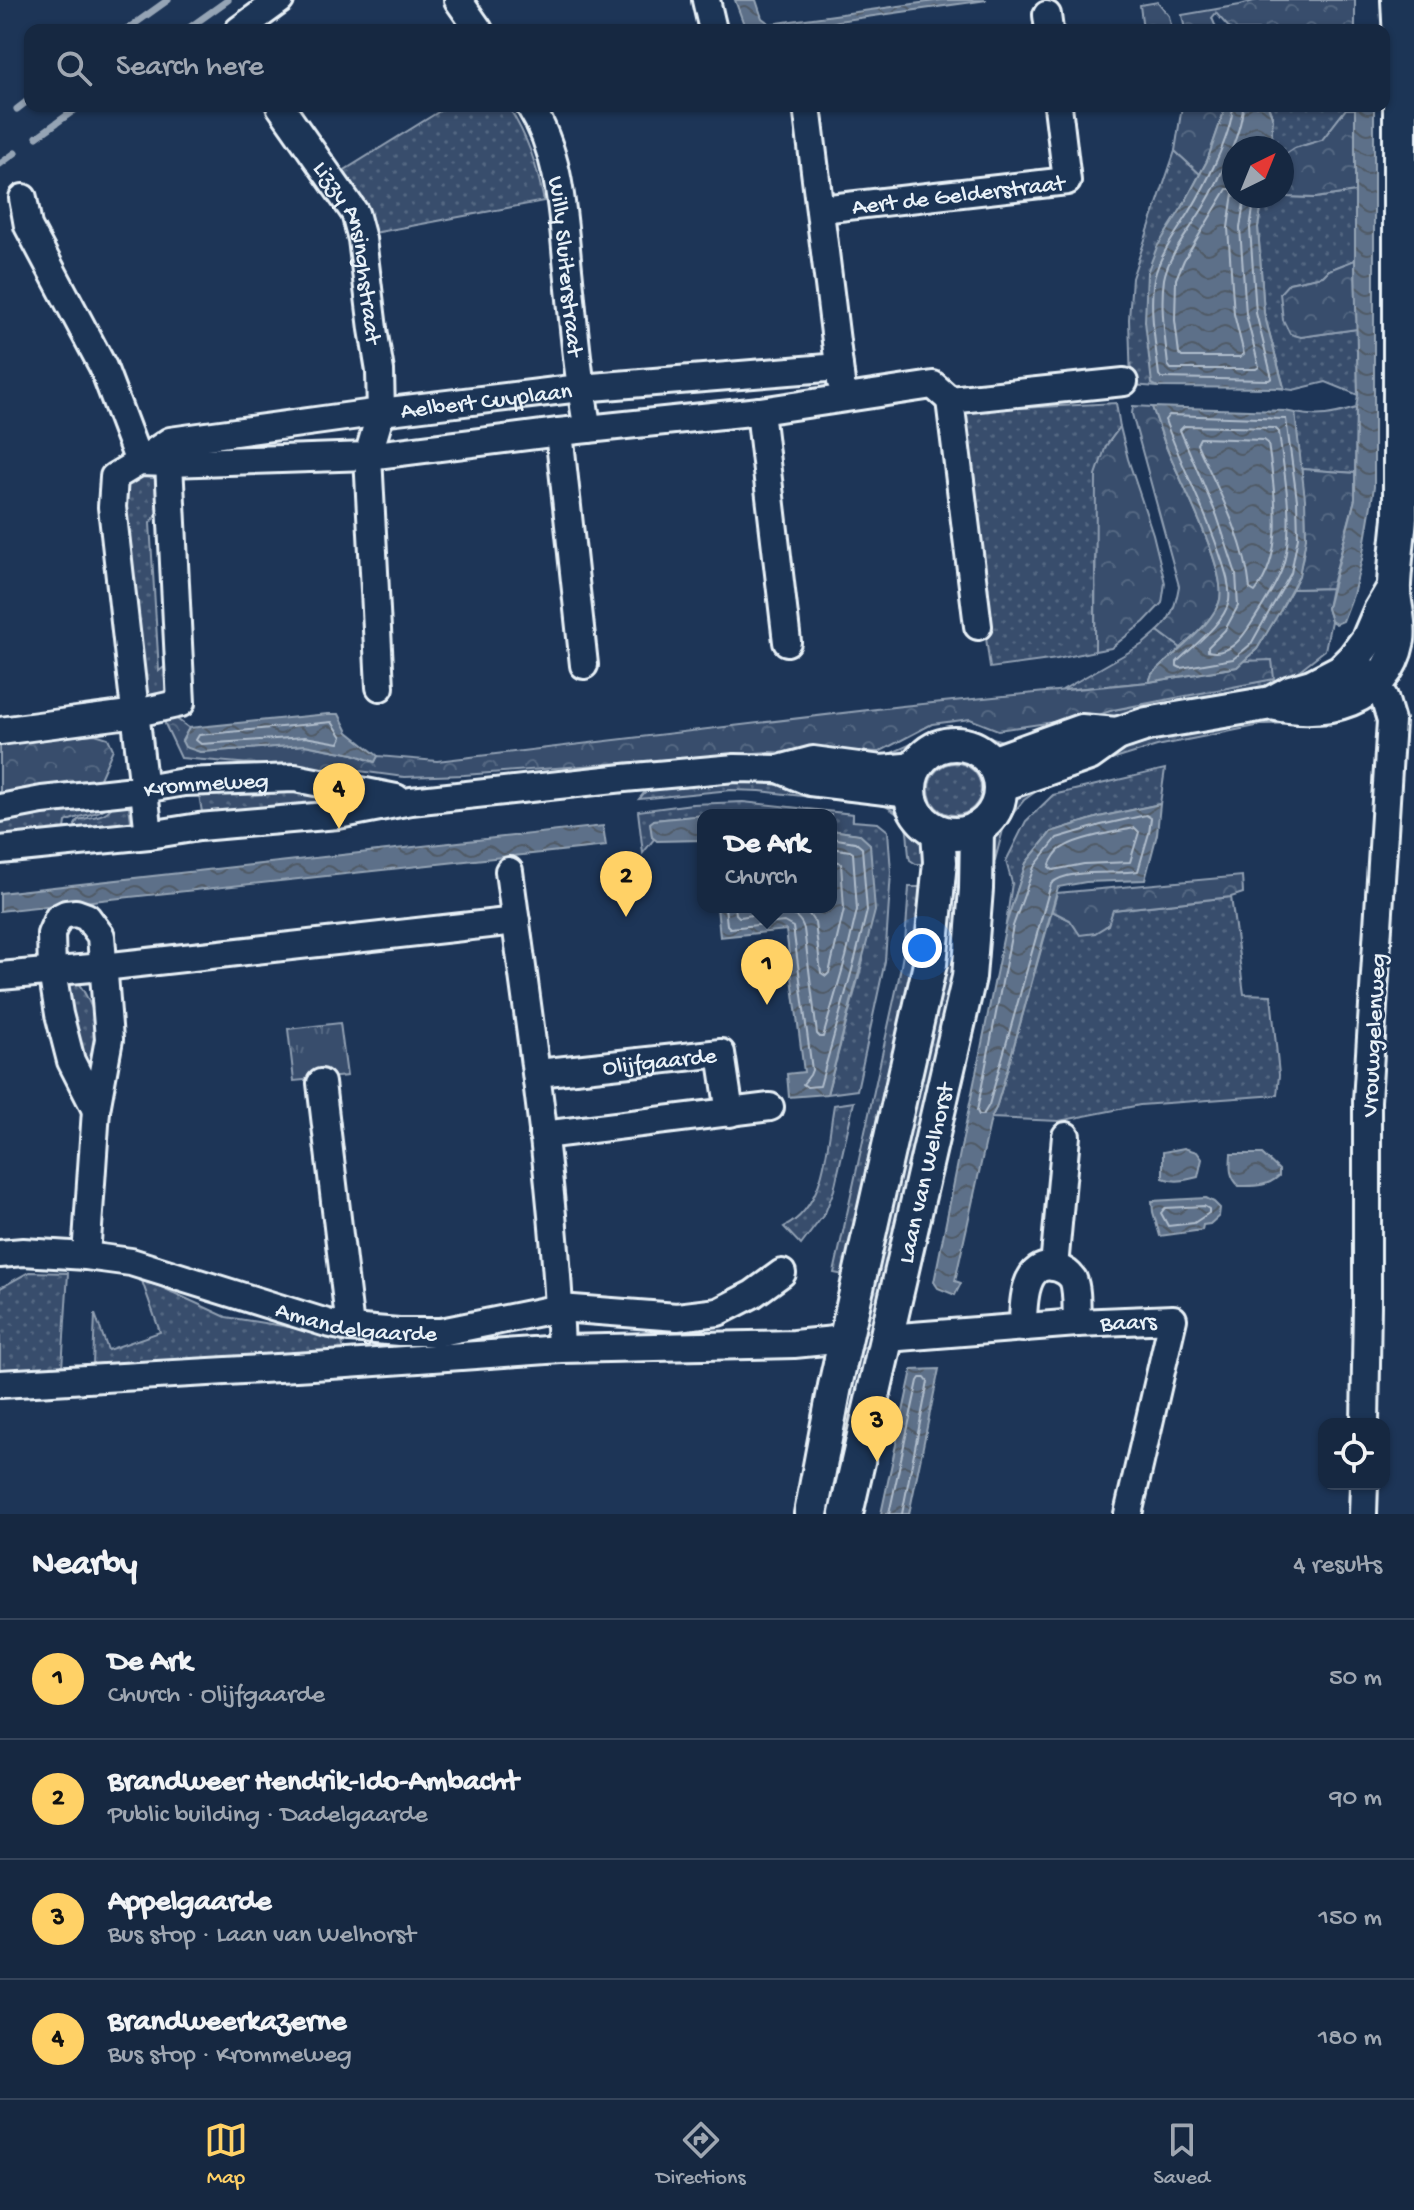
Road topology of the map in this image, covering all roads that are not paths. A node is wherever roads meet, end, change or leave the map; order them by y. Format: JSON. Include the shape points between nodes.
{"nodes":[{"id":1,"x":280,"y":0,"type":"edge"},
{"id":2,"x":458,"y":0,"type":"edge"},
{"id":3,"x":706,"y":0,"type":"edge"},
{"id":4,"x":1398,"y":0,"type":"edge"},
{"id":5,"x":247,"y":24,"type":"edge"},
{"id":6,"x":475,"y":24,"type":"edge"},
{"id":7,"x":712,"y":24,"type":"edge"},
{"id":8,"x":284,"y":112,"type":"edge"},
{"id":9,"x":534,"y":112,"type":"edge"},
{"id":10,"x":808,"y":112,"type":"edge"},
{"id":11,"x":1059,"y":112,"type":"edge"},
{"id":12,"x":23,"y":198,"type":"dead end"},
{"id":13,"x":821,"y":209,"type":"junction"},
{"id":14,"x":839,"y":367,"type":"junction"},
{"id":15,"x":1124,"y":382,"type":"dead end"},
{"id":16,"x":580,"y":388,"type":"junction"},
{"id":17,"x":844,"y":397,"type":"junction"},
{"id":18,"x":950,"y":400,"type":"junction"},
{"id":19,"x":760,"y":411,"type":"junction"},
{"id":20,"x":381,"y":412,"type":"junction"},
{"id":21,"x":588,"y":429,"type":"junction"},
{"id":22,"x":559,"y":432,"type":"junction"},
{"id":23,"x":368,"y":456,"type":"junction"},
{"id":24,"x":139,"y":462,"type":"junction"},
{"id":25,"x":1407,"y":462,"type":"edge"},
{"id":26,"x":169,"y":463,"type":"junction"},
{"id":27,"x":1393,"y":589,"type":"junction"},
{"id":28,"x":978,"y":626,"type":"dead end"},
{"id":29,"x":787,"y":642,"type":"dead end"},
{"id":30,"x":1354,"y":658,"type":"junction"},
{"id":31,"x":584,"y":665,"type":"dead end"},
{"id":32,"x":1375,"y":683,"type":"junction"},
{"id":33,"x":380,"y":687,"type":"dead end"},
{"id":34,"x":1271,"y":703,"type":"junction"},
{"id":35,"x":137,"y":713,"type":"junction"},
{"id":36,"x":0,"y":731,"type":"edge"},
{"id":37,"x":996,"y":774,"type":"junction"},
{"id":38,"x":913,"y":780,"type":"junction"},
{"id":39,"x":144,"y":789,"type":"junction"},
{"id":40,"x":411,"y":801,"type":"junction"},
{"id":41,"x":0,"y":808,"type":"edge"},
{"id":42,"x":977,"y":828,"type":"junction"},
{"id":43,"x":938,"y":831,"type":"junction"},
{"id":44,"x":149,"y":835,"type":"junction"},
{"id":45,"x":0,"y":850,"type":"edge"},
{"id":46,"x":509,"y":871,"type":"dead end"},
{"id":47,"x":516,"y":921,"type":"junction"},
{"id":48,"x":103,"y":967,"type":"junction"},
{"id":49,"x":52,"y":971,"type":"junction"},
{"id":50,"x":0,"y":976,"type":"edge"},
{"id":51,"x":538,"y":1073,"type":"junction"},
{"id":52,"x":321,"y":1083,"type":"dead end"},
{"id":53,"x":770,"y":1107,"type":"dead end"},
{"id":54,"x":96,"y":1110,"type":"junction"},
{"id":55,"x":730,"y":1113,"type":"junction"},
{"id":56,"x":543,"y":1135,"type":"junction"},
{"id":57,"x":1066,"y":1136,"type":"dead end"},
{"id":58,"x":0,"y":1254,"type":"edge"},
{"id":59,"x":86,"y":1256,"type":"junction"},
{"id":60,"x":1054,"y":1267,"type":"junction"},
{"id":61,"x":782,"y":1273,"type":"dead end"},
{"id":62,"x":560,"y":1308,"type":"junction"},
{"id":63,"x":718,"y":1312,"type":"junction"},
{"id":64,"x":1077,"y":1323,"type":"junction"},
{"id":65,"x":350,"y":1328,"type":"junction"},
{"id":66,"x":1023,"y":1328,"type":"junction"},
{"id":67,"x":887,"y":1338,"type":"junction"},
{"id":68,"x":845,"y":1339,"type":"junction"},
{"id":69,"x":719,"y":1346,"type":"junction"},
{"id":70,"x":561,"y":1349,"type":"junction"},
{"id":71,"x":0,"y":1384,"type":"edge"},
{"id":72,"x":1365,"y":1418,"type":"edge"},
{"id":73,"x":1364,"y":1490,"type":"edge"},
{"id":74,"x":811,"y":1514,"type":"edge"},
{"id":75,"x":846,"y":1514,"type":"edge"},
{"id":76,"x":1128,"y":1514,"type":"edge"},
{"id":77,"x":1363,"y":1514,"type":"edge"}],
"edges":[{"from":1,"to":5,"type":"street"},
{"from":2,"to":6,"type":"street"},
{"from":3,"to":7,"type":"street"},
{"from":4,"to":25,"type":"main road"},
{"from":8,"to":20,"type":"street","name":"Lizzy Ansinghstraat","via":[[355,213],[380,371]]},
{"from":9,"to":16,"type":"street","name":"Willy Sluiterstraat","via":[[557,171]]},
{"from":10,"to":13,"type":"street"},
{"from":11,"to":13,"type":"street","name":"Aert de Gelderstraat","via":[[1067,181]]},
{"from":12,"to":24,"type":"street","via":[[28,226],[103,367]]},
{"from":13,"to":14,"type":"street"},
{"from":14,"to":16,"type":"street","name":"Aelbert Cuyplaan"},
{"from":14,"to":17,"type":"street"},
{"from":15,"to":18,"type":"street"},
{"from":16,"to":20,"type":"street","name":"Aelbert Cuyplaan"},
{"from":16,"to":21,"type":"street","name":"Willy Sluiterstraat"},
{"from":17,"to":18,"type":"street","name":"Aelbert Cuyplaan","via":[[933,385]]},
{"from":17,"to":19,"type":"street","name":"Aelbert Cuyplaan"},
{"from":18,"to":28,"type":"street"},
{"from":19,"to":21,"type":"street","name":"Aelbert Cuyplaan"},
{"from":19,"to":29,"type":"street"},
{"from":20,"to":23,"type":"street","name":"Lizzy Ansinghstraat"},
{"from":20,"to":24,"type":"street","name":"Aelbert Cuyplaan","via":[[170,441]]},
{"from":21,"to":22,"type":"street","name":"Aelbert Cuyplaan"},
{"from":22,"to":23,"type":"street","name":"Aelbert Cuyplaan"},
{"from":22,"to":31,"type":"street"},
{"from":23,"to":26,"type":"street","name":"Aelbert Cuyplaan"},
{"from":23,"to":33,"type":"street","name":"Lizzy Ansinghstraat"},
{"from":24,"to":26,"type":"street","name":"Aelbert Cuyplaan"},
{"from":24,"to":35,"type":"street","name":"Aelbert Cuyplaan","via":[[114,477],[112,507]]},
{"from":25,"to":27,"type":"main road"},
{"from":26,"to":35,"type":"street","via":[[181,703]]},
{"from":27,"to":30,"type":"main road"},
{"from":27,"to":32,"type":"main road","via":[[1399,619],[1395,653]]},
{"from":30,"to":32,"type":"street","name":"Vrouwgelenweg"},
{"from":30,"to":34,"type":"main road","via":[[1329,678]]},
{"from":32,"to":34,"type":"main road","via":[[1338,704],[1293,709]]},
{"from":32,"to":72,"type":"street","name":"Vrouwgelenweg","via":[[1391,721],[1367,1101]]},
{"from":34,"to":37,"type":"main road","via":[[1117,734],[1081,731]]},
{"from":35,"to":36,"type":"street"},
{"from":35,"to":39,"type":"street","name":"Aelbert Cuyplaan"},
{"from":37,"to":38,"type":"main road","via":[[974,748],[955,744],[924,755]]},
{"from":37,"to":42,"type":"main road","via":[[995,810]]},
{"from":38,"to":40,"type":"street","name":"Krommeweg","via":[[881,769],[813,760],[779,769],[735,768]]},
{"from":38,"to":43,"type":"main road","via":[[914,809]]},
{"from":39,"to":40,"type":"street","name":"Krommeweg","via":[[192,781],[295,778]]},
{"from":39,"to":41,"type":"street","name":"Krommeweg"},
{"from":39,"to":44,"type":"street","name":"Aelbert Cuyplaan"},
{"from":40,"to":44,"type":"street","name":"Krommeweg","via":[[338,815]]},
{"from":42,"to":43,"type":"main road","via":[[958,834]]},
{"from":42,"to":67,"type":"main road","name":"Laan van Welhorst","via":[[969,977]]},
{"from":43,"to":68,"type":"main road","name":"Laan van Welhorst","via":[[930,964]]},
{"from":44,"to":45,"type":"street","name":"Krommeweg"},
{"from":46,"to":47,"type":"street"},
{"from":47,"to":48,"type":"street"},
{"from":47,"to":51,"type":"street"},
{"from":48,"to":49,"type":"street"},
{"from":48,"to":49,"type":"street","via":[[101,936],[87,917],[76,913],[58,918],[51,934]]},
{"from":48,"to":54,"type":"street","via":[[109,1039]]},
{"from":49,"to":50,"type":"street"},
{"from":49,"to":54,"type":"street","via":[[71,1061]]},
{"from":51,"to":55,"type":"street","name":"Olijfgaarde","via":[[721,1053]]},
{"from":51,"to":56,"type":"street"},
{"from":52,"to":65,"type":"street"},
{"from":53,"to":55,"type":"street"},
{"from":54,"to":59,"type":"street"},
{"from":55,"to":56,"type":"street"},
{"from":56,"to":62,"type":"street"},
{"from":57,"to":60,"type":"street"},
{"from":58,"to":59,"type":"street","name":"Amandelgaarde"},
{"from":59,"to":65,"type":"street","name":"Amandelgaarde","via":[[131,1262]]},
{"from":60,"to":64,"type":"street","via":[[1074,1281]]},
{"from":60,"to":66,"type":"street","via":[[1042,1267],[1026,1286]]},
{"from":61,"to":63,"type":"street","name":"Amandelgaarde"},
{"from":62,"to":63,"type":"street","name":"Amandelgaarde","via":[[677,1317]]},
{"from":62,"to":65,"type":"street","name":"Amandelgaarde","via":[[441,1332]]},
{"from":62,"to":70,"type":"street"},
{"from":63,"to":69,"type":"street"},
{"from":64,"to":66,"type":"street","name":"Baars"},
{"from":64,"to":76,"type":"street","name":"Baars","via":[[1173,1319]]},
{"from":66,"to":67,"type":"street","name":"Baars"},
{"from":67,"to":75,"type":"main road","name":"Laan van Welhorst"},
{"from":68,"to":69,"type":"street","name":"Amandelgaarde"},
{"from":68,"to":74,"type":"main road","name":"Laan van Welhorst"},
{"from":69,"to":70,"type":"street","name":"Amandelgaarde"},
{"from":70,"to":71,"type":"street","name":"Amandelgaarde"},
{"from":73,"to":77,"type":"street"}]}
